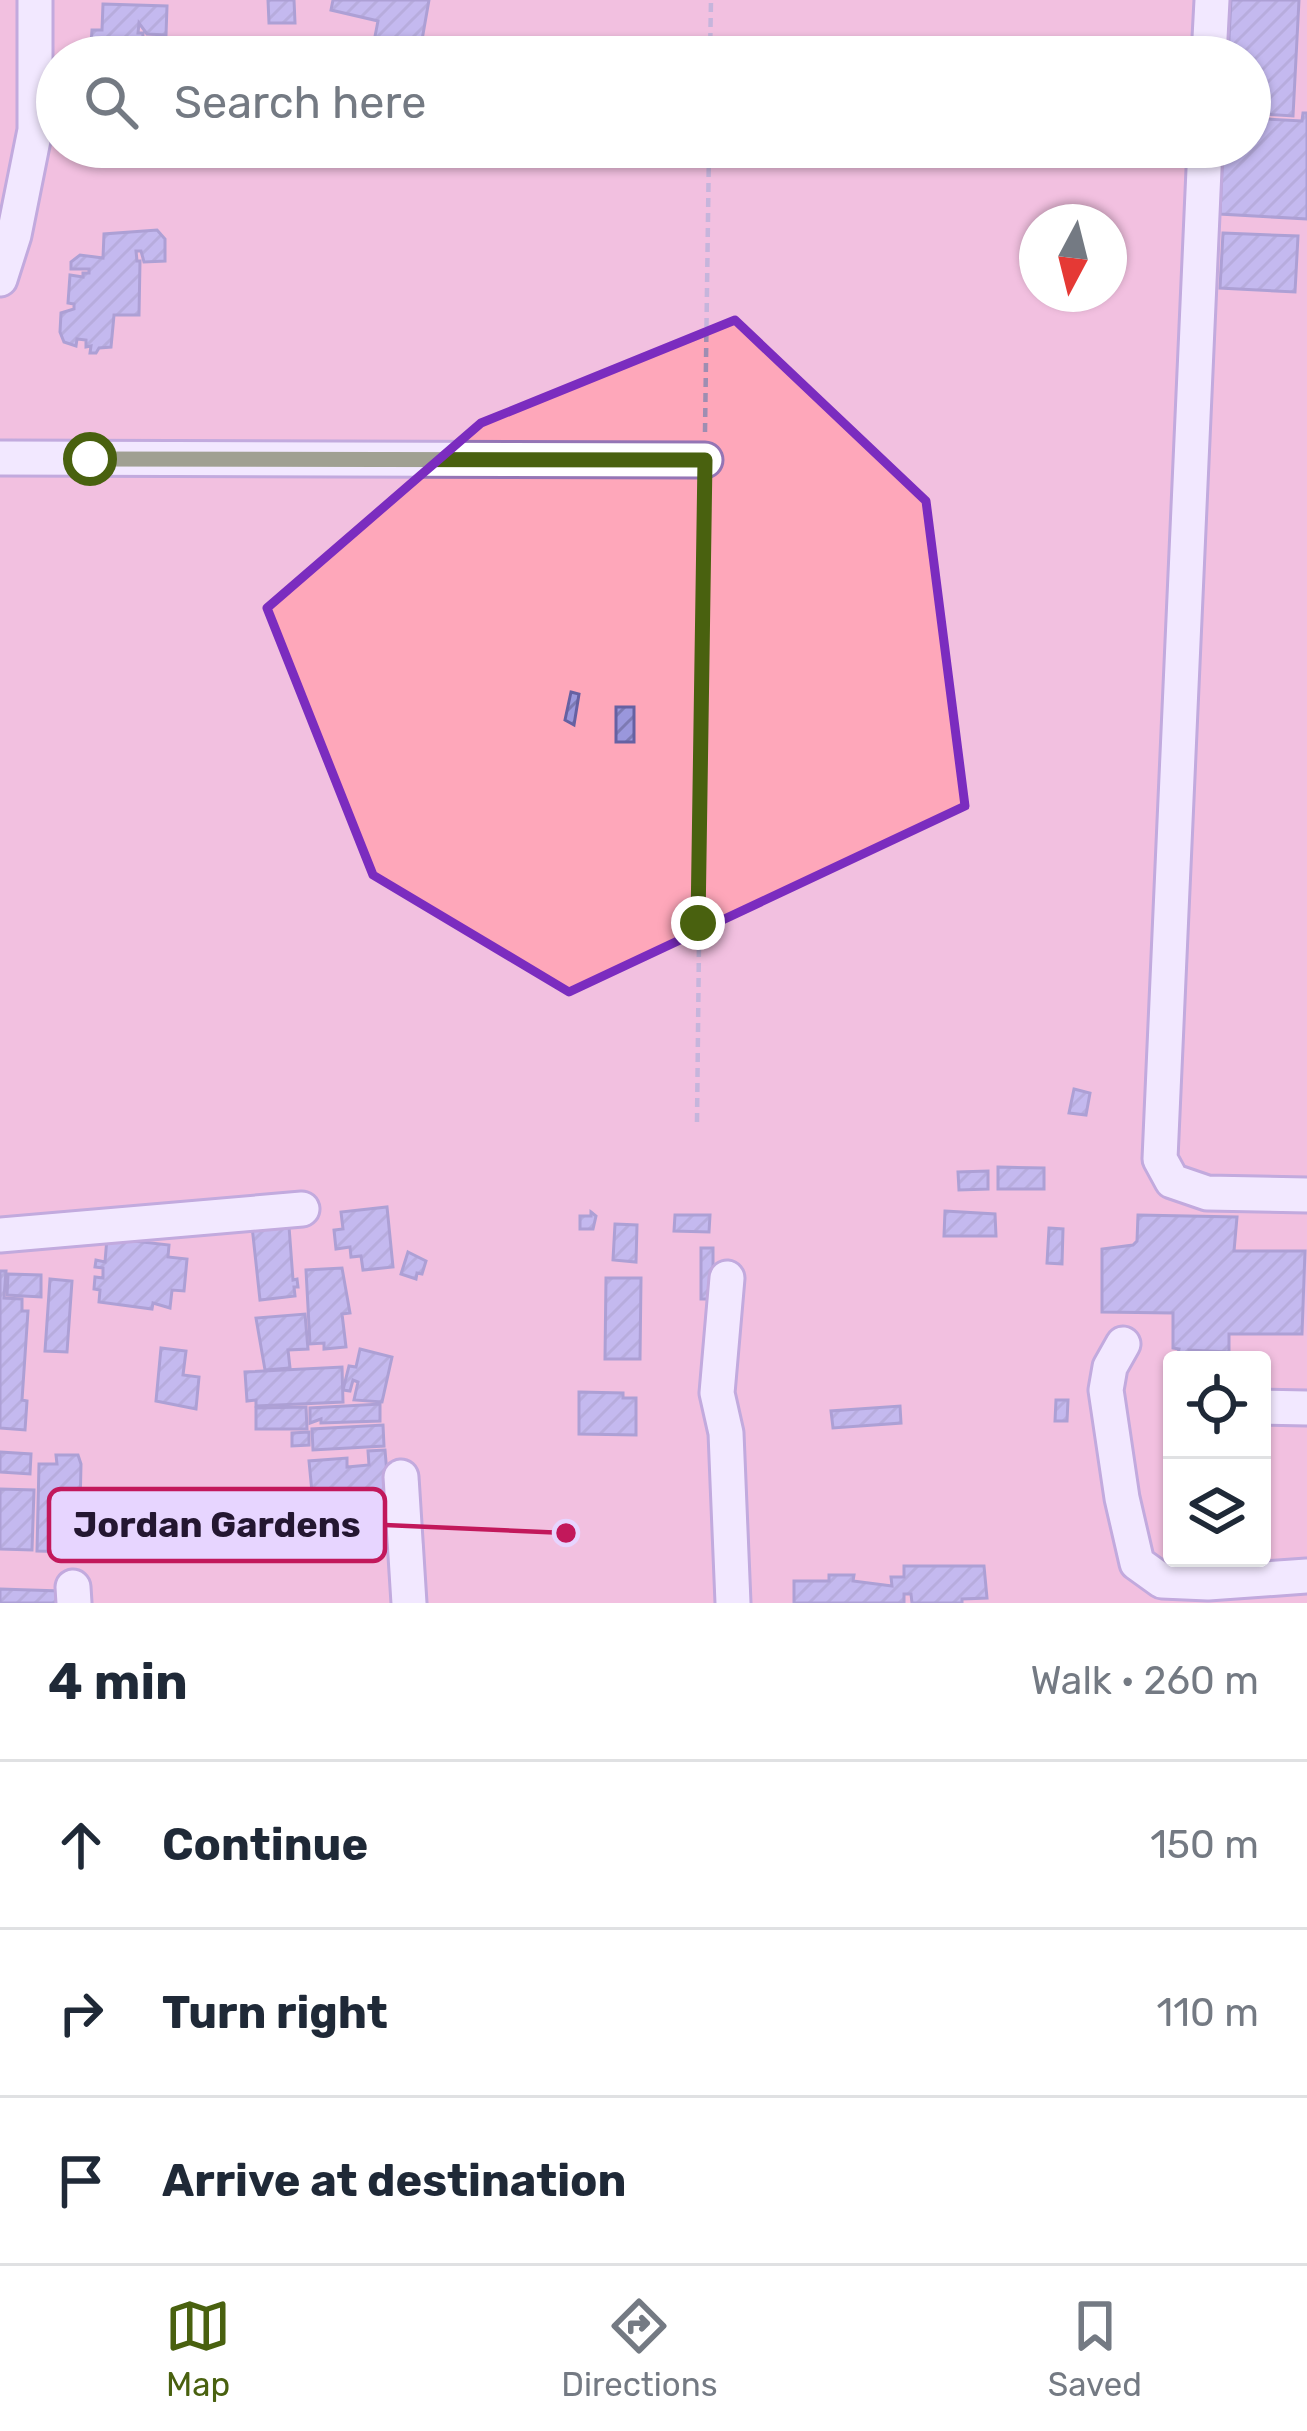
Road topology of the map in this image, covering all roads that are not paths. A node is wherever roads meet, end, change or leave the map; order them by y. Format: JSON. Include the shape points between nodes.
{"nodes":[{"id":1,"x":35,"y":0,"type":"edge"},
{"id":2,"x":1212,"y":0,"type":"edge"},
{"id":3,"x":1210,"y":36,"type":"edge"},
{"id":4,"x":1204,"y":168,"type":"edge"},
{"id":5,"x":0,"y":279,"type":"edge"},
{"id":6,"x":0,"y":458,"type":"edge"},
{"id":7,"x":705,"y":460,"type":"road end"},
{"id":8,"x":1307,"y":1196,"type":"edge"},
{"id":9,"x":302,"y":1209,"type":"dead end"},
{"id":10,"x":0,"y":1235,"type":"edge"},
{"id":11,"x":727,"y":1278,"type":"dead end"},
{"id":12,"x":1124,"y":1344,"type":"dead end"},
{"id":13,"x":1271,"y":1407,"type":"edge"},
{"id":14,"x":1307,"y":1408,"type":"edge"},
{"id":15,"x":401,"y":1477,"type":"dead end"},
{"id":16,"x":1307,"y":1576,"type":"edge"},
{"id":17,"x":409,"y":1603,"type":"edge"},
{"id":18,"x":733,"y":1603,"type":"edge"}],
"edges":[{"from":1,"to":5,"type":"street","via":[[35,130]]},
{"from":2,"to":3,"type":"street"},
{"from":4,"to":8,"type":"street","via":[[1160,1159],[1172,1180],[1207,1193]]},
{"from":6,"to":7,"type":"street"},
{"from":9,"to":10,"type":"street"},
{"from":11,"to":18,"type":"street","via":[[718,1393]]},
{"from":12,"to":16,"type":"street","via":[[1106,1390],[1137,1563],[1162,1581]]},
{"from":13,"to":14,"type":"street"},
{"from":15,"to":17,"type":"street"}]}
